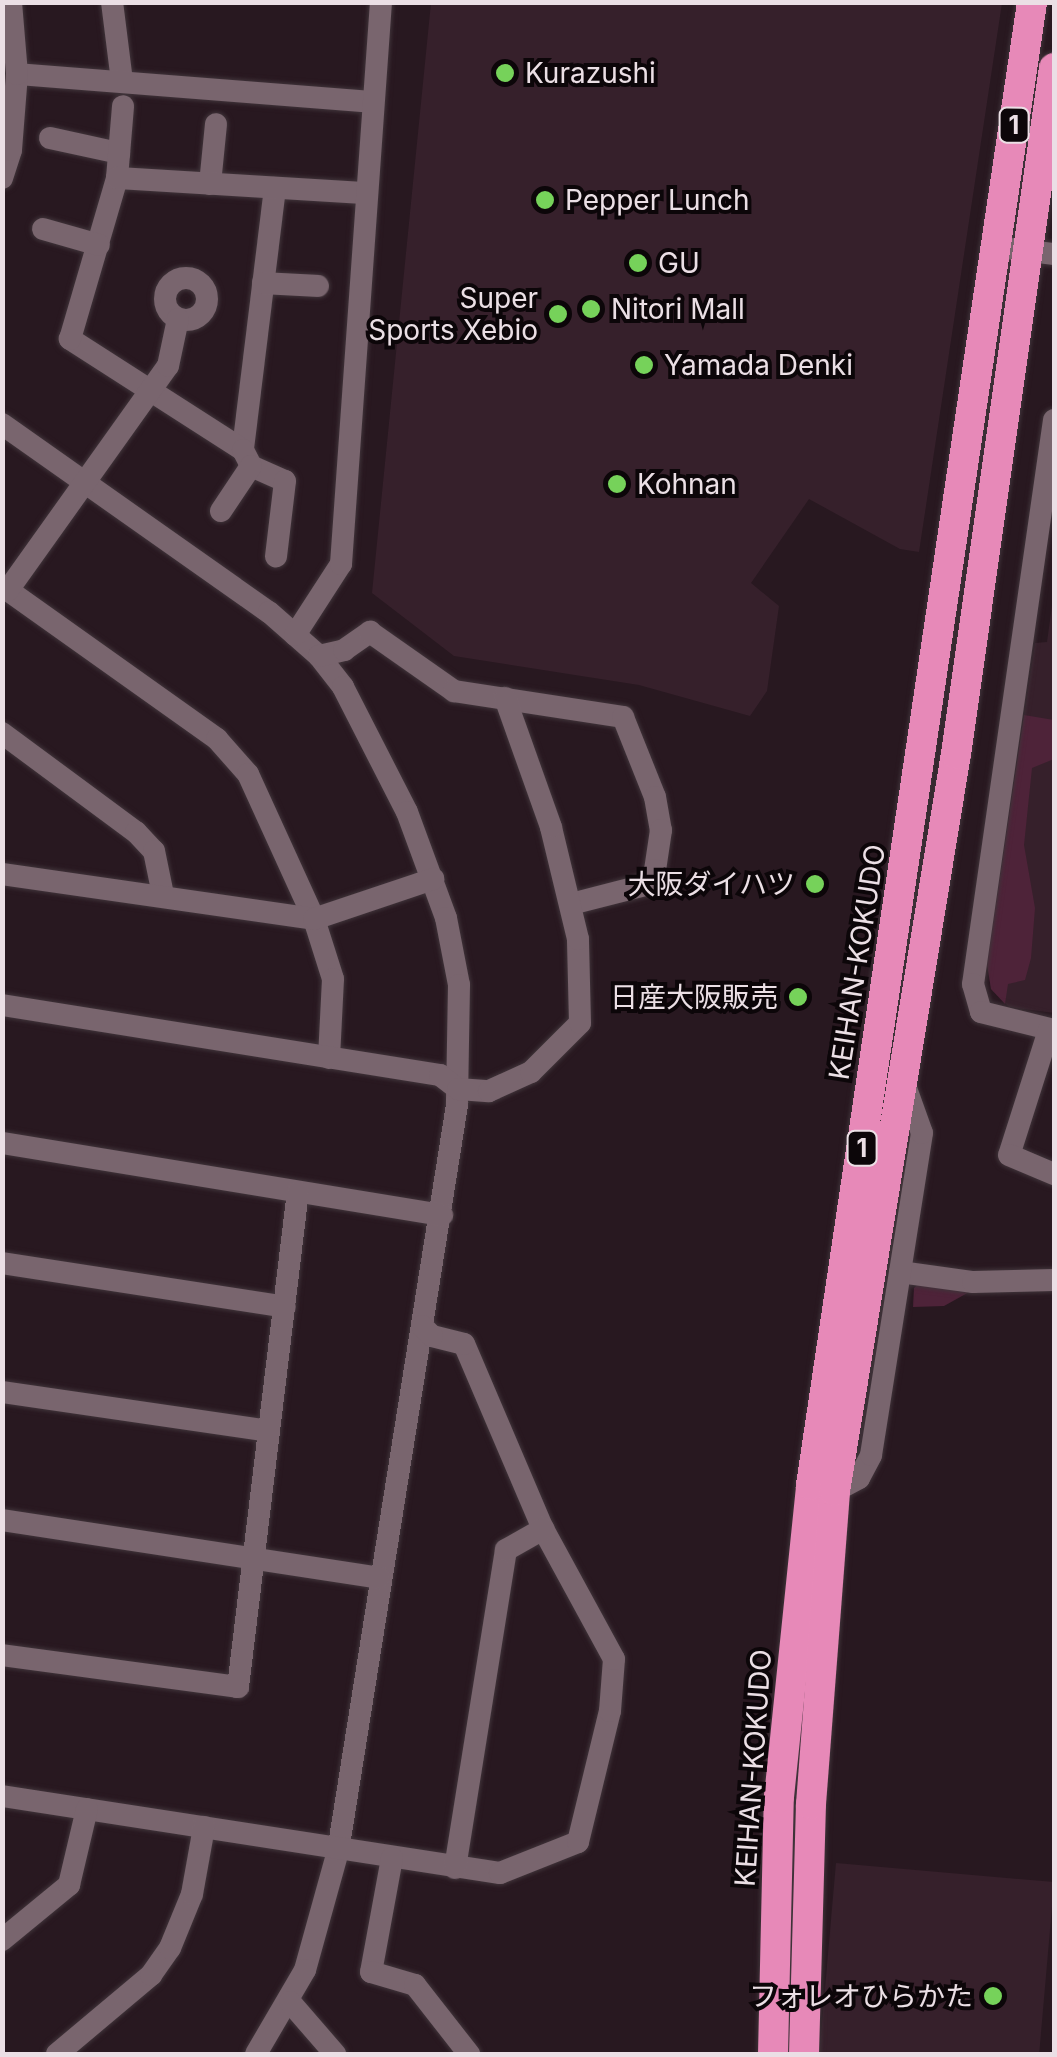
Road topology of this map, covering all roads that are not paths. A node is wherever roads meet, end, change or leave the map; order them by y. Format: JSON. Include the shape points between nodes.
{"nodes":[{"id":1,"x":11,"y":2,"type":"edge"},
{"id":2,"x":112,"y":2,"type":"edge"},
{"id":3,"x":381,"y":2,"type":"edge"},
{"id":4,"x":1032,"y":2,"type":"edge"},
{"id":5,"x":1054,"y":68,"type":"edge"},
{"id":6,"x":17,"y":74,"type":"junction"},
{"id":7,"x":122,"y":81,"type":"junction"},
{"id":8,"x":370,"y":102,"type":"junction"},
{"id":9,"x":123,"y":106,"type":"dead end"},
{"id":10,"x":216,"y":124,"type":"dead end"},
{"id":11,"x":50,"y":138,"type":"dead end"},
{"id":12,"x":119,"y":154,"type":"junction"},
{"id":13,"x":2,"y":178,"type":"edge"},
{"id":14,"x":118,"y":178,"type":"junction"},
{"id":15,"x":210,"y":184,"type":"junction"},
{"id":16,"x":275,"y":188,"type":"junction"},
{"id":17,"x":365,"y":194,"type":"junction"},
{"id":18,"x":43,"y":229,"type":"dead end"},
{"id":19,"x":99,"y":245,"type":"junction"},
{"id":20,"x":1026,"y":250,"type":"edge"},
{"id":21,"x":263,"y":283,"type":"junction"},
{"id":22,"x":318,"y":286,"type":"dead end"},
{"id":23,"x":178,"y":318,"type":"dead end"},
{"id":24,"x":148,"y":390,"type":"junction"},
{"id":25,"x":1054,"y":420,"type":"edge"},
{"id":26,"x":2,"y":424,"type":"edge"},
{"id":27,"x":247,"y":458,"type":"junction"},
{"id":28,"x":85,"y":482,"type":"junction"},
{"id":29,"x":221,"y":511,"type":"dead end"},
{"id":30,"x":276,"y":556,"type":"dead end"},
{"id":31,"x":6,"y":588,"type":"edge"},
{"id":32,"x":296,"y":635,"type":"junction"},
{"id":33,"x":319,"y":656,"type":"junction"},
{"id":34,"x":504,"y":698,"type":"junction"},
{"id":35,"x":2,"y":733,"type":"edge"},
{"id":36,"x":2,"y":874,"type":"edge"},
{"id":37,"x":433,"y":880,"type":"junction"},
{"id":38,"x":164,"y":895,"type":"junction"},
{"id":39,"x":571,"y":904,"type":"junction"},
{"id":40,"x":314,"y":920,"type":"junction"},
{"id":41,"x":2,"y":1005,"type":"edge"},
{"id":42,"x":1052,"y":1030,"type":"edge"},
{"id":43,"x":329,"y":1058,"type":"junction"},
{"id":44,"x":903,"y":1080,"type":"junction"},
{"id":45,"x":458,"y":1090,"type":"junction"},
{"id":46,"x":2,"y":1143,"type":"edge"},
{"id":47,"x":1054,"y":1174,"type":"edge"},
{"id":48,"x":298,"y":1193,"type":"junction"},
{"id":49,"x":442,"y":1215,"type":"junction"},
{"id":50,"x":2,"y":1262,"type":"edge"},
{"id":51,"x":900,"y":1272,"type":"junction"},
{"id":52,"x":1053,"y":1285,"type":"edge"},
{"id":53,"x":285,"y":1307,"type":"junction"},
{"id":54,"x":422,"y":1326,"type":"junction"},
{"id":55,"x":2,"y":1392,"type":"edge"},
{"id":56,"x":268,"y":1431,"type":"junction"},
{"id":57,"x":835,"y":1491,"type":"junction"},
{"id":58,"x":2,"y":1520,"type":"edge"},
{"id":59,"x":543,"y":1530,"type":"junction"},
{"id":60,"x":253,"y":1558,"type":"junction"},
{"id":61,"x":380,"y":1578,"type":"junction"},
{"id":62,"x":2,"y":1655,"type":"edge"},
{"id":63,"x":2,"y":1796,"type":"edge"},
{"id":64,"x":87,"y":1809,"type":"junction"},
{"id":65,"x":204,"y":1828,"type":"junction"},
{"id":66,"x":338,"y":1850,"type":"junction"},
{"id":67,"x":392,"y":1858,"type":"junction"},
{"id":68,"x":455,"y":1868,"type":"junction"},
{"id":69,"x":2,"y":1940,"type":"edge"},
{"id":70,"x":290,"y":2002,"type":"junction"},
{"id":71,"x":58,"y":2054,"type":"edge"},
{"id":72,"x":256,"y":2054,"type":"edge"},
{"id":73,"x":335,"y":2054,"type":"edge"},
{"id":74,"x":469,"y":2054,"type":"edge"},
{"id":75,"x":773,"y":2054,"type":"edge"},
{"id":76,"x":804,"y":2054,"type":"edge"}],
"edges":[{"from":1,"to":6,"type":"street"},
{"from":2,"to":7,"type":"street"},
{"from":3,"to":8,"type":"street"},
{"from":4,"to":20,"type":"highway","name":"KEIHAN-KOKUDO","number":"1"},
{"from":5,"to":20,"type":"highway","name":"KEIHAN-KOKUDO","number":"1"},
{"from":6,"to":7,"type":"street"},
{"from":6,"to":13,"type":"street"},
{"from":7,"to":8,"type":"street"},
{"from":8,"to":17,"type":"street"},
{"from":9,"to":12,"type":"street"},
{"from":10,"to":15,"type":"street"},
{"from":11,"to":12,"type":"street"},
{"from":12,"to":14,"type":"street"},
{"from":14,"to":15,"type":"street"},
{"from":14,"to":19,"type":"street"},
{"from":15,"to":16,"type":"street"},
{"from":16,"to":17,"type":"street"},
{"from":16,"to":21,"type":"street"},
{"from":17,"to":32,"type":"street","via":[[342,564]]},
{"from":18,"to":19,"type":"street"},
{"from":19,"to":24,"type":"street","via":[[70,339]]},
{"from":20,"to":44,"type":"highway","name":"KEIHAN-KOKUDO","number":"1"},
{"from":20,"to":75,"type":"highway","name":"KEIHAN-KOKUDO","number":"1","via":[[812,1485],[779,1797]]},
{"from":21,"to":22,"type":"street"},
{"from":21,"to":27,"type":"street"},
{"from":23,"to":24,"type":"street","via":[[168,366]]},
{"from":24,"to":27,"type":"street"},
{"from":24,"to":28,"type":"street"},
{"from":25,"to":42,"type":"street","via":[[972,984],[981,1012]]},
{"from":26,"to":28,"type":"street"},
{"from":27,"to":29,"type":"street"},
{"from":27,"to":30,"type":"street","via":[[285,481]]},
{"from":28,"to":31,"type":"street"},
{"from":28,"to":32,"type":"street"},
{"from":31,"to":40,"type":"street","via":[[217,738],[248,774]]},
{"from":32,"to":33,"type":"street"},
{"from":33,"to":34,"type":"street","via":[[344,650],[370,632],[454,691]]},
{"from":33,"to":37,"type":"street","via":[[383,765]]},
{"from":34,"to":39,"type":"street"},
{"from":34,"to":39,"type":"street","via":[[623,717],[655,797],[661,830],[649,884]]},
{"from":35,"to":38,"type":"street","via":[[136,832],[154,851]]},
{"from":36,"to":38,"type":"street"},
{"from":37,"to":40,"type":"street"},
{"from":37,"to":45,"type":"street","via":[[459,985]]},
{"from":38,"to":40,"type":"street"},
{"from":39,"to":45,"type":"street","via":[[580,1023],[531,1072],[489,1091]]},
{"from":40,"to":43,"type":"street","via":[[333,978]]},
{"from":41,"to":43,"type":"street"},
{"from":42,"to":47,"type":"street","via":[[1010,1155]]},
{"from":43,"to":45,"type":"street","via":[[440,1075]]},
{"from":44,"to":51,"type":"street","via":[[922,1133]]},
{"from":44,"to":57,"type":"highway","name":"KEIHAN-KOKUDO","number":"1"},
{"from":45,"to":49,"type":"street"},
{"from":46,"to":48,"type":"street"},
{"from":48,"to":49,"type":"street"},
{"from":48,"to":53,"type":"street"},
{"from":49,"to":54,"type":"street"},
{"from":50,"to":53,"type":"street"},
{"from":51,"to":52,"type":"street"},
{"from":51,"to":57,"type":"street","via":[[871,1455],[859,1478]]},
{"from":53,"to":56,"type":"street"},
{"from":54,"to":59,"type":"street","via":[[432,1336],[464,1344]]},
{"from":54,"to":61,"type":"street"},
{"from":55,"to":56,"type":"street"},
{"from":56,"to":60,"type":"street"},
{"from":57,"to":76,"type":"highway","name":"KEIHAN-KOKUDO","number":"1","via":[[811,1804]]},
{"from":58,"to":60,"type":"street"},
{"from":59,"to":68,"type":"street","via":[[506,1550]]},
{"from":59,"to":68,"type":"street","via":[[614,1659],[586,1825],[578,1842],[522,1869]]},
{"from":60,"to":61,"type":"street"},
{"from":60,"to":62,"type":"street","via":[[238,1686]]},
{"from":61,"to":66,"type":"street"},
{"from":63,"to":64,"type":"street"},
{"from":64,"to":65,"type":"street"},
{"from":64,"to":69,"type":"street","via":[[69,1885]]},
{"from":65,"to":66,"type":"street"},
{"from":65,"to":71,"type":"street","via":[[192,1894],[170,1948],[151,1975]]},
{"from":66,"to":67,"type":"street"},
{"from":66,"to":70,"type":"street","via":[[316,1940]]},
{"from":67,"to":68,"type":"street"},
{"from":67,"to":74,"type":"street","via":[[371,1972],[415,1985]]},
{"from":70,"to":72,"type":"street"},
{"from":70,"to":73,"type":"street"}]}
